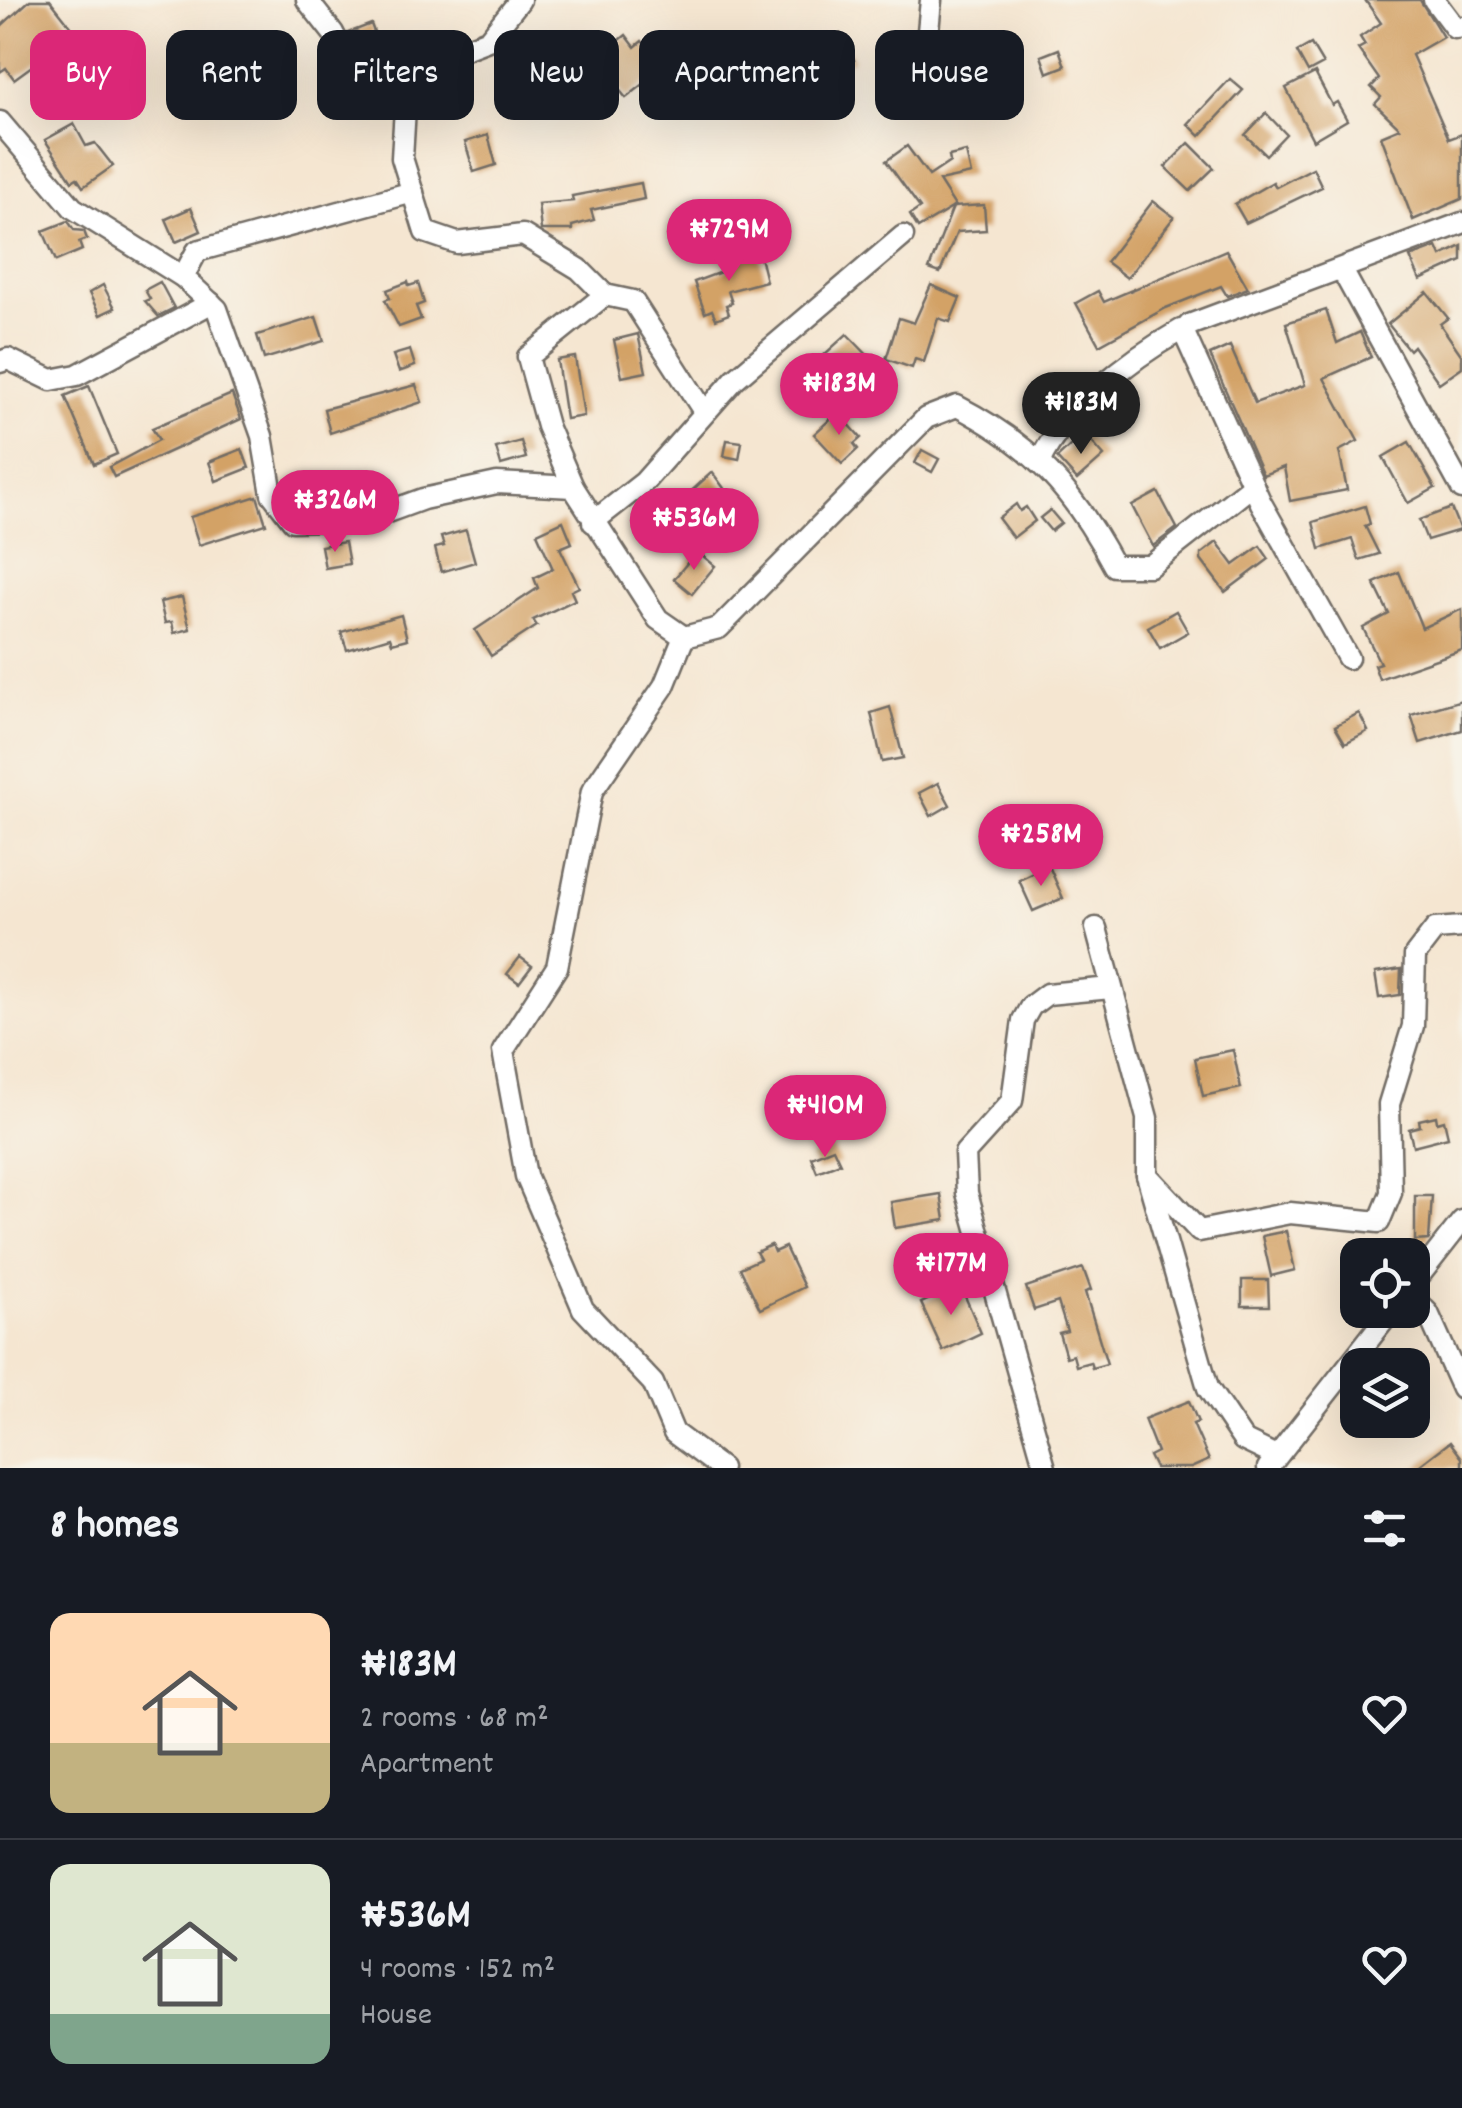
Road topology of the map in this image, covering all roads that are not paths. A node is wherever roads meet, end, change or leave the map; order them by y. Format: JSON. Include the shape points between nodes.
{"nodes":[{"id":1,"x":307,"y":0,"type":"edge"},
{"id":2,"x":520,"y":0,"type":"edge"},
{"id":3,"x":931,"y":0,"type":"edge"},
{"id":4,"x":1434,"y":0,"type":"edge"},
{"id":5,"x":1462,"y":26,"type":"edge"},
{"id":6,"x":331,"y":30,"type":"edge"},
{"id":7,"x":928,"y":30,"type":"edge"},
{"id":8,"x":474,"y":45,"type":"edge"},
{"id":9,"x":404,"y":120,"type":"edge"},
{"id":10,"x":0,"y":122,"type":"edge"},
{"id":11,"x":413,"y":192,"type":"junction"},
{"id":12,"x":1462,"y":223,"type":"edge"},
{"id":13,"x":903,"y":236,"type":"dead end"},
{"id":14,"x":1342,"y":270,"type":"junction"},
{"id":15,"x":184,"y":277,"type":"junction"},
{"id":16,"x":605,"y":294,"type":"junction"},
{"id":17,"x":212,"y":303,"type":"junction"},
{"id":18,"x":1184,"y":333,"type":"junction"},
{"id":19,"x":0,"y":362,"type":"edge"},
{"id":20,"x":703,"y":410,"type":"junction"},
{"id":21,"x":1039,"y":463,"type":"junction"},
{"id":22,"x":1252,"y":485,"type":"junction"},
{"id":23,"x":1462,"y":490,"type":"edge"},
{"id":24,"x":576,"y":492,"type":"junction"},
{"id":25,"x":624,"y":499,"type":"junction"},
{"id":26,"x":593,"y":522,"type":"junction"},
{"id":27,"x":684,"y":637,"type":"junction"},
{"id":28,"x":1348,"y":658,"type":"dead end"},
{"id":29,"x":1462,"y":927,"type":"edge"},
{"id":30,"x":1096,"y":928,"type":"dead end"},
{"id":31,"x":1110,"y":988,"type":"junction"},
{"id":32,"x":1147,"y":1174,"type":"junction"},
{"id":33,"x":1462,"y":1222,"type":"edge"},
{"id":34,"x":1430,"y":1262,"type":"edge"},
{"id":35,"x":1430,"y":1317,"type":"edge"},
{"id":36,"x":1378,"y":1328,"type":"edge"},
{"id":37,"x":1462,"y":1389,"type":"edge"},
{"id":38,"x":1272,"y":1462,"type":"edge"},
{"id":39,"x":721,"y":1468,"type":"edge"},
{"id":40,"x":1046,"y":1468,"type":"edge"}],
"edges":[{"from":1,"to":6,"type":"street"},
{"from":2,"to":8,"type":"street","via":[[488,40]]},
{"from":3,"to":7,"type":"street"},
{"from":4,"to":5,"type":"street","via":[[1455,28]]},
{"from":9,"to":11,"type":"street","via":[[402,158]]},
{"from":10,"to":15,"type":"street","via":[[72,208]]},
{"from":11,"to":15,"type":"street","via":[[197,250]]},
{"from":11,"to":16,"type":"street","via":[[425,232],[457,243],[523,235]]},
{"from":12,"to":14,"type":"street"},
{"from":13,"to":20,"type":"street"},
{"from":14,"to":18,"type":"street","via":[[1189,325]]},
{"from":14,"to":23,"type":"street"},
{"from":15,"to":17,"type":"street"},
{"from":16,"to":20,"type":"street","via":[[633,300]]},
{"from":16,"to":24,"type":"street","via":[[528,357],[547,426]]},
{"from":17,"to":19,"type":"street","via":[[77,375],[51,380],[8,358]]},
{"from":17,"to":24,"type":"street","via":[[262,436],[272,494],[293,521],[368,519],[497,483]]},
{"from":18,"to":21,"type":"street","via":[[1124,366],[1051,436]]},
{"from":18,"to":22,"type":"street"},
{"from":20,"to":25,"type":"street"},
{"from":21,"to":22,"type":"street","via":[[1083,508],[1114,566],[1150,566]]},
{"from":21,"to":27,"type":"street","via":[[994,425],[957,406],[926,418],[719,628]]},
{"from":22,"to":28,"type":"street"},
{"from":24,"to":25,"type":"street"},
{"from":24,"to":26,"type":"street"},
{"from":25,"to":26,"type":"street"},
{"from":26,"to":27,"type":"street","via":[[658,618]]},
{"from":27,"to":39,"type":"street","via":[[664,686],[592,791],[557,967],[502,1050],[526,1176],[583,1309],[653,1383],[674,1433]]},
{"from":29,"to":32,"type":"street","via":[[1435,929],[1415,955],[1412,1026],[1388,1104],[1390,1193],[1379,1222],[1290,1213],[1199,1231]]},
{"from":30,"to":31,"type":"street"},
{"from":31,"to":32,"type":"street","via":[[1147,1118]]},
{"from":31,"to":40,"type":"street","via":[[1046,994],[1030,1006],[1012,1101],[965,1153],[967,1193]]},
{"from":32,"to":38,"type":"street","via":[[1208,1388],[1243,1440]]},
{"from":33,"to":34,"type":"street"},
{"from":35,"to":37,"type":"street"},
{"from":36,"to":38,"type":"street"}]}
